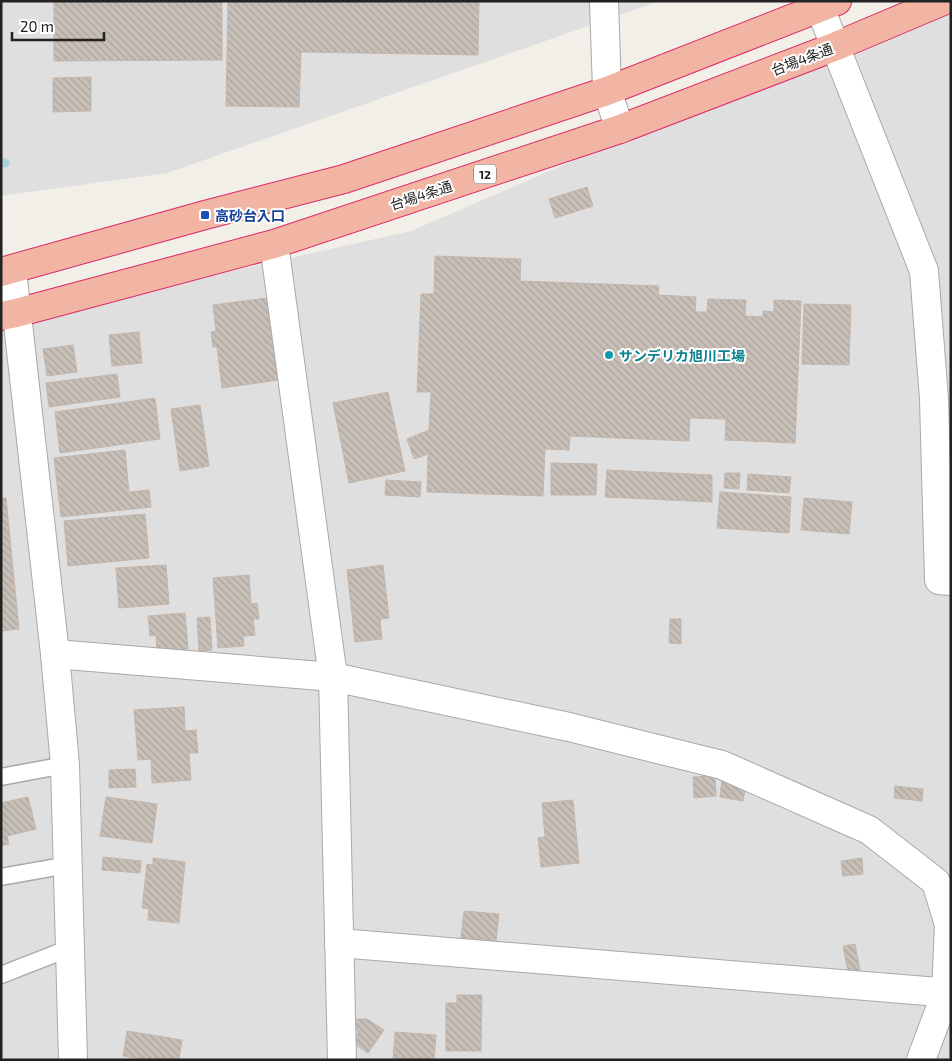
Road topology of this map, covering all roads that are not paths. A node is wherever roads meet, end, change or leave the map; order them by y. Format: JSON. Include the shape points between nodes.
{"nodes":[{"id":1,"x":604,"y":1,"type":"edge"},
{"id":2,"x":942,"y":1,"type":"edge"},
{"id":3,"x":829,"y":5,"type":"edge"},
{"id":4,"x":834,"y":47,"type":"junction"},
{"id":5,"x":608,"y":91,"type":"junction"},
{"id":6,"x":620,"y":129,"type":"junction"},
{"id":7,"x":274,"y":244,"type":"junction"},
{"id":8,"x":7,"y":271,"type":"edge"},
{"id":9,"x":9,"y":315,"type":"edge"},
{"id":10,"x":942,"y":401,"type":"edge"},
{"id":11,"x":951,"y":581,"type":"edge"},
{"id":12,"x":55,"y":654,"type":"junction"},
{"id":13,"x":333,"y":677,"type":"junction"},
{"id":14,"x":65,"y":765,"type":"junction"},
{"id":15,"x":1,"y":778,"type":"edge"},
{"id":16,"x":68,"y":865,"type":"junction"},
{"id":17,"x":1,"y":877,"type":"edge"},
{"id":18,"x":340,"y":943,"type":"junction"},
{"id":19,"x":70,"y":948,"type":"junction"},
{"id":20,"x":1,"y":975,"type":"edge"},
{"id":21,"x":948,"y":993,"type":"edge"},
{"id":22,"x":73,"y":1060,"type":"edge"},
{"id":23,"x":342,"y":1060,"type":"edge"},
{"id":24,"x":922,"y":1060,"type":"edge"}],
"edges":[{"from":1,"to":5,"type":"street"},
{"from":2,"to":4,"type":"highway","name":"台場4条通","number":"12"},
{"from":3,"to":4,"type":"street"},
{"from":3,"to":5,"type":"highway"},
{"from":4,"to":6,"type":"highway","name":"台場4条通","number":"12"},
{"from":4,"to":10,"type":"street","via":[[924,271]]},
{"from":5,"to":6,"type":"street"},
{"from":5,"to":8,"type":"highway","via":[[344,179]]},
{"from":6,"to":7,"type":"highway","name":"台場4条通","number":"12"},
{"from":7,"to":9,"type":"highway","name":"台場4条通","number":"12"},
{"from":7,"to":13,"type":"street"},
{"from":8,"to":9,"type":"street"},
{"from":9,"to":12,"type":"street"},
{"from":10,"to":11,"type":"street","via":[[939,580]]},
{"from":12,"to":13,"type":"street"},
{"from":12,"to":14,"type":"street"},
{"from":13,"to":18,"type":"street"},
{"from":13,"to":21,"type":"street","via":[[569,727],[722,765],[869,830],[936,882],[949,925]]},
{"from":14,"to":15,"type":"lane"},
{"from":14,"to":16,"type":"street"},
{"from":16,"to":17,"type":"lane"},
{"from":16,"to":19,"type":"street"},
{"from":18,"to":21,"type":"street"},
{"from":18,"to":23,"type":"street"},
{"from":19,"to":20,"type":"lane"},
{"from":19,"to":22,"type":"street"},
{"from":21,"to":24,"type":"street"}]}
